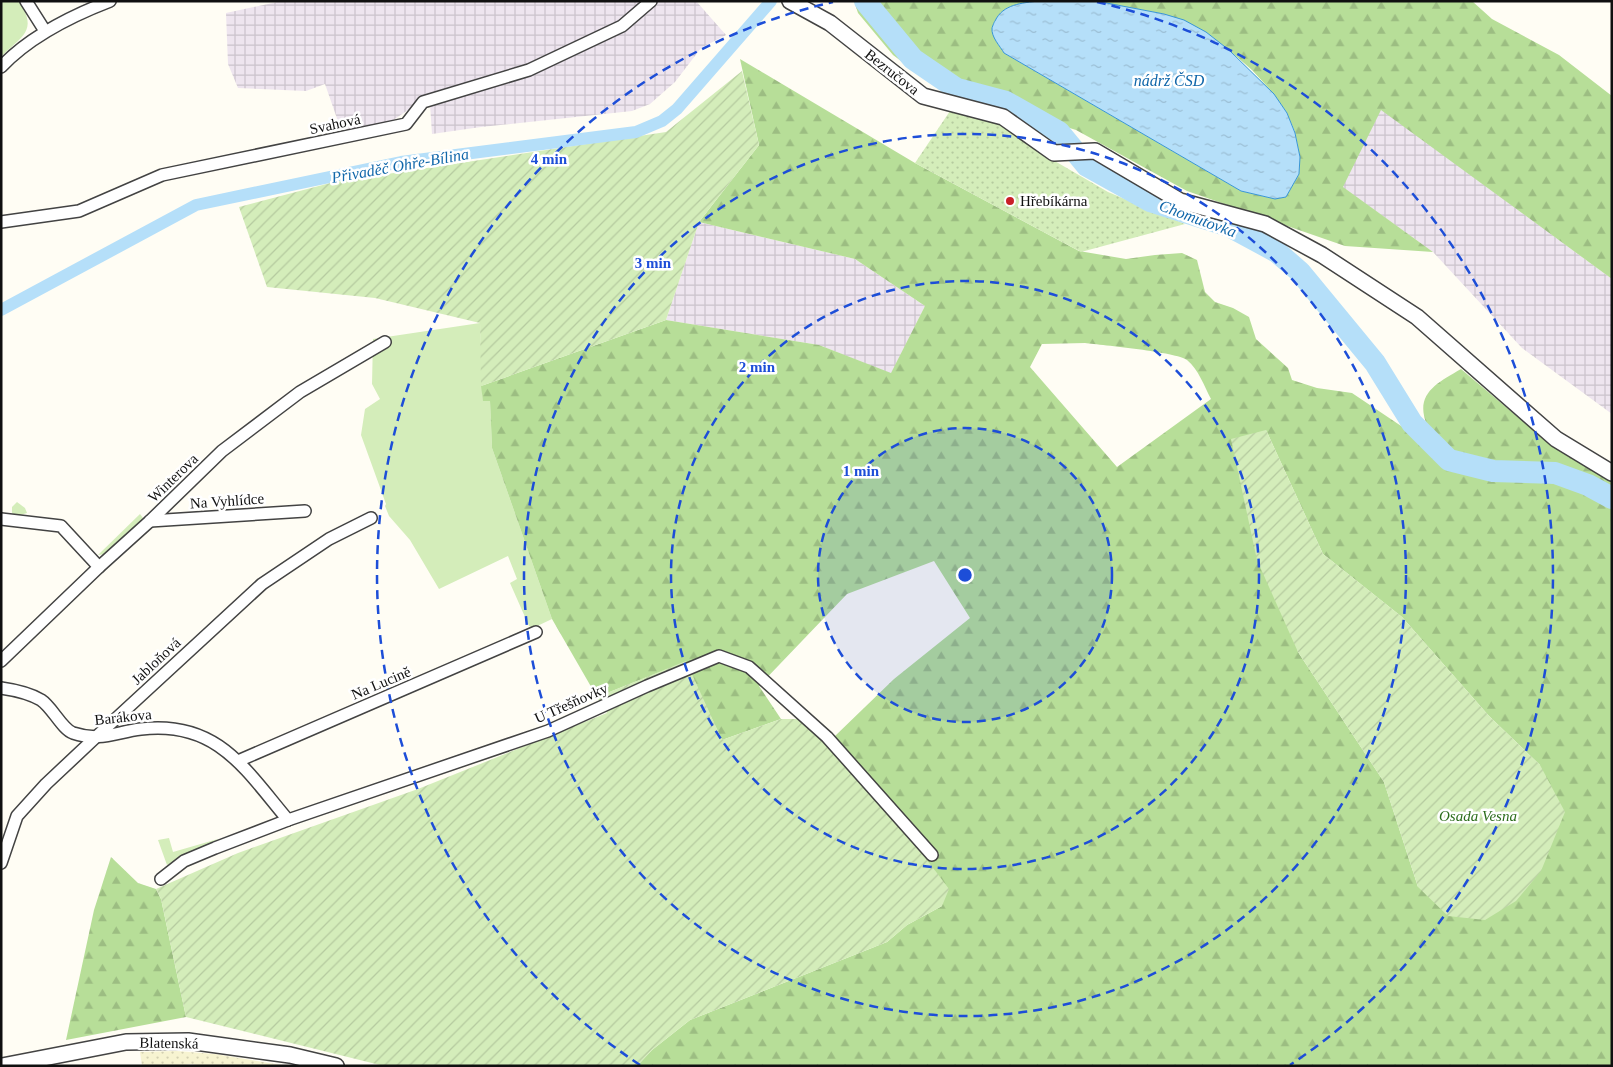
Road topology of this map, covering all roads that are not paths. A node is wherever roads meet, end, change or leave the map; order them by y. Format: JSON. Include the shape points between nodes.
{"nodes":[{"id":1,"x":26,"y":1,"type":"edge"},
{"id":2,"x":110,"y":1,"type":"edge"},
{"id":3,"x":651,"y":1,"type":"edge"},
{"id":4,"x":790,"y":1,"type":"edge"},
{"id":5,"x":45,"y":31,"type":"junction"},
{"id":6,"x":1,"y":67,"type":"edge"},
{"id":7,"x":1,"y":222,"type":"edge"},
{"id":8,"x":385,"y":342,"type":"dead end"},
{"id":9,"x":1612,"y":473,"type":"edge"},
{"id":10,"x":305,"y":511,"type":"dead end"},
{"id":11,"x":371,"y":518,"type":"dead end"},
{"id":12,"x":1,"y":519,"type":"edge"},
{"id":13,"x":150,"y":521,"type":"junction"},
{"id":14,"x":99,"y":567,"type":"junction"},
{"id":15,"x":536,"y":632,"type":"dead end"},
{"id":16,"x":1,"y":661,"type":"edge"},
{"id":17,"x":1,"y":688,"type":"edge"},
{"id":18,"x":96,"y":738,"type":"junction"},
{"id":19,"x":238,"y":761,"type":"junction"},
{"id":20,"x":288,"y":820,"type":"junction"},
{"id":21,"x":932,"y":855,"type":"dead end"},
{"id":22,"x":1,"y":863,"type":"edge"},
{"id":23,"x":161,"y":879,"type":"dead end"},
{"id":24,"x":2,"y":1066,"type":"edge"},
{"id":25,"x":336,"y":1066,"type":"edge"}],
"edges":[{"from":1,"to":5,"type":"street"},
{"from":2,"to":5,"type":"street"},
{"from":3,"to":7,"type":"street","name":"Svahová","via":[[622,26],[529,70],[423,102],[406,124],[162,175],[80,211]]},
{"from":4,"to":9,"type":"street","name":"Bezručova","via":[[830,23],[923,96],[1003,118],[1054,153],[1094,151],[1180,201],[1265,224],[1322,255],[1416,317],[1556,440]]},
{"from":5,"to":6,"type":"street"},
{"from":8,"to":13,"type":"street","name":"Winterova","via":[[300,392],[276,410],[222,452]]},
{"from":10,"to":13,"type":"street","name":"Na Vyhlídce"},
{"from":11,"to":18,"type":"street","name":"Jabloňová","via":[[328,538],[262,584]]},
{"from":12,"to":14,"type":"street","via":[[60,526]]},
{"from":13,"to":14,"type":"street","name":"Winterova"},
{"from":14,"to":16,"type":"street","name":"Winterova"},
{"from":15,"to":19,"type":"street","name":"Na Lucině"},
{"from":17,"to":18,"type":"street","name":"Barákova","via":[[21,691],[42,701],[71,732]]},
{"from":18,"to":19,"type":"street","name":"Barákova","via":[[142,729],[182,729],[226,750]]},
{"from":18,"to":22,"type":"street","name":"Jabloňová","via":[[17,816]]},
{"from":19,"to":20,"type":"street","name":"Barákova"},
{"from":20,"to":21,"type":"street","name":"U Třešňovky","via":[[548,731],[719,656],[749,667],[828,737]]},
{"from":20,"to":23,"type":"street","name":"U Třešňovky","via":[[184,861]]},
{"from":24,"to":25,"type":"street","name":"Blatenská","via":[[126,1042],[188,1041],[290,1055]]}]}
